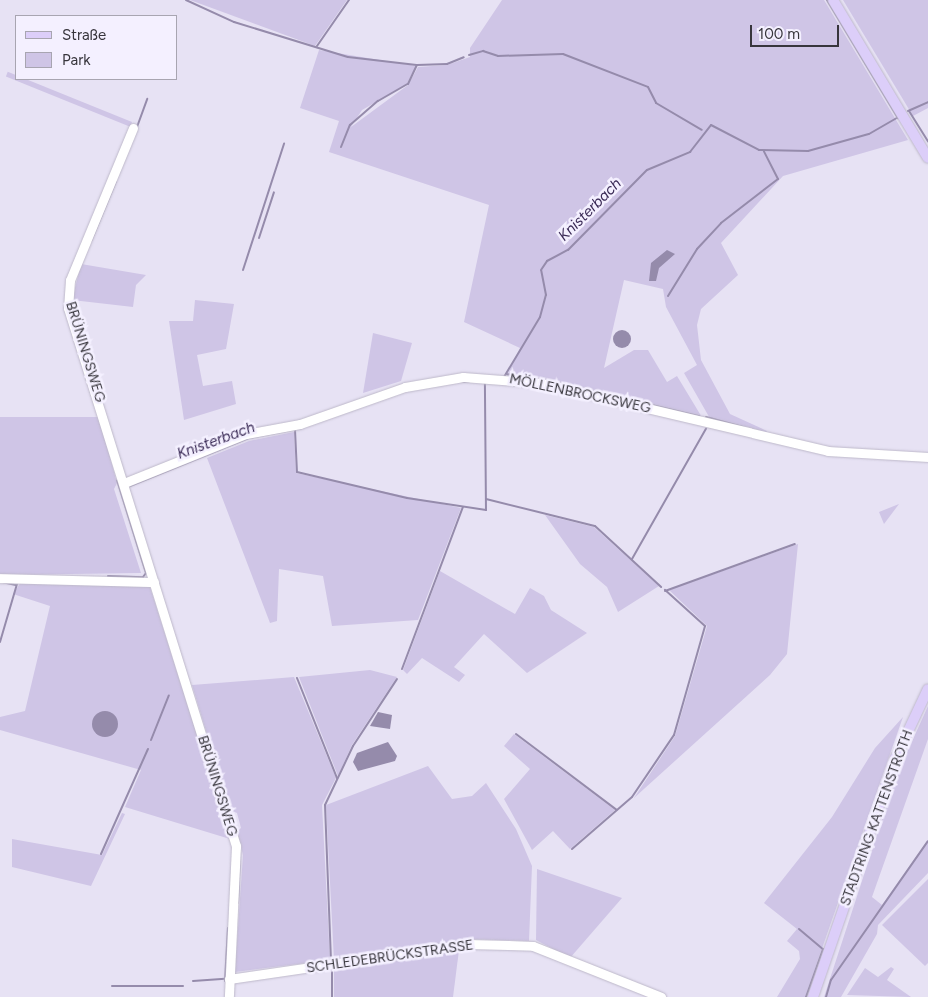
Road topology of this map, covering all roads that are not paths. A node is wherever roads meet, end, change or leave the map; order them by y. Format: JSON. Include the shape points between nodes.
{"nodes":[{"id":1,"x":833,"y":0,"type":"edge"},
{"id":2,"x":133,"y":128,"type":"dead end"},
{"id":3,"x":928,"y":158,"type":"edge"},
{"id":4,"x":928,"y":457,"type":"edge"},
{"id":5,"x":124,"y":483,"type":"junction"},
{"id":6,"x":0,"y":578,"type":"edge"},
{"id":7,"x":154,"y":582,"type":"junction"},
{"id":8,"x":928,"y":690,"type":"edge"},
{"id":9,"x":831,"y":948,"type":"junction"},
{"id":10,"x":230,"y":979,"type":"junction"},
{"id":11,"x":228,"y":997,"type":"edge"},
{"id":12,"x":661,"y":997,"type":"edge"},
{"id":13,"x":813,"y":997,"type":"edge"},
{"id":14,"x":817,"y":997,"type":"edge"}],
"edges":[{"from":1,"to":3,"type":"main road"},
{"from":2,"to":5,"type":"street","name":"BRÜNINGSWEG","via":[[68,293],[68,308]]},
{"from":4,"to":5,"type":"street","name":"MÖLLENBROCKSWEG","via":[[816,449],[504,378],[440,379],[362,398],[300,424],[246,434]]},
{"from":5,"to":7,"type":"street","name":"BRÜNINGSWEG"},
{"from":6,"to":7,"type":"street"},
{"from":7,"to":10,"type":"street","name":"BRÜNINGSWEG","via":[[236,846]]},
{"from":8,"to":9,"type":"main road","name":"STADTRING KATTENSTROTH","via":[[895,759]]},
{"from":9,"to":13,"type":"main road","name":"STADTRING KATTENSTROTH"},
{"from":9,"to":14,"type":"main road","name":"STADTRING KATTENSTROTH"},
{"from":10,"to":11,"type":"street","name":"BRÜNINGSWEG"},
{"from":10,"to":12,"type":"street","name":"SCHLEDEBRÜCKSTRASSE","via":[[468,944],[533,946]]}]}
